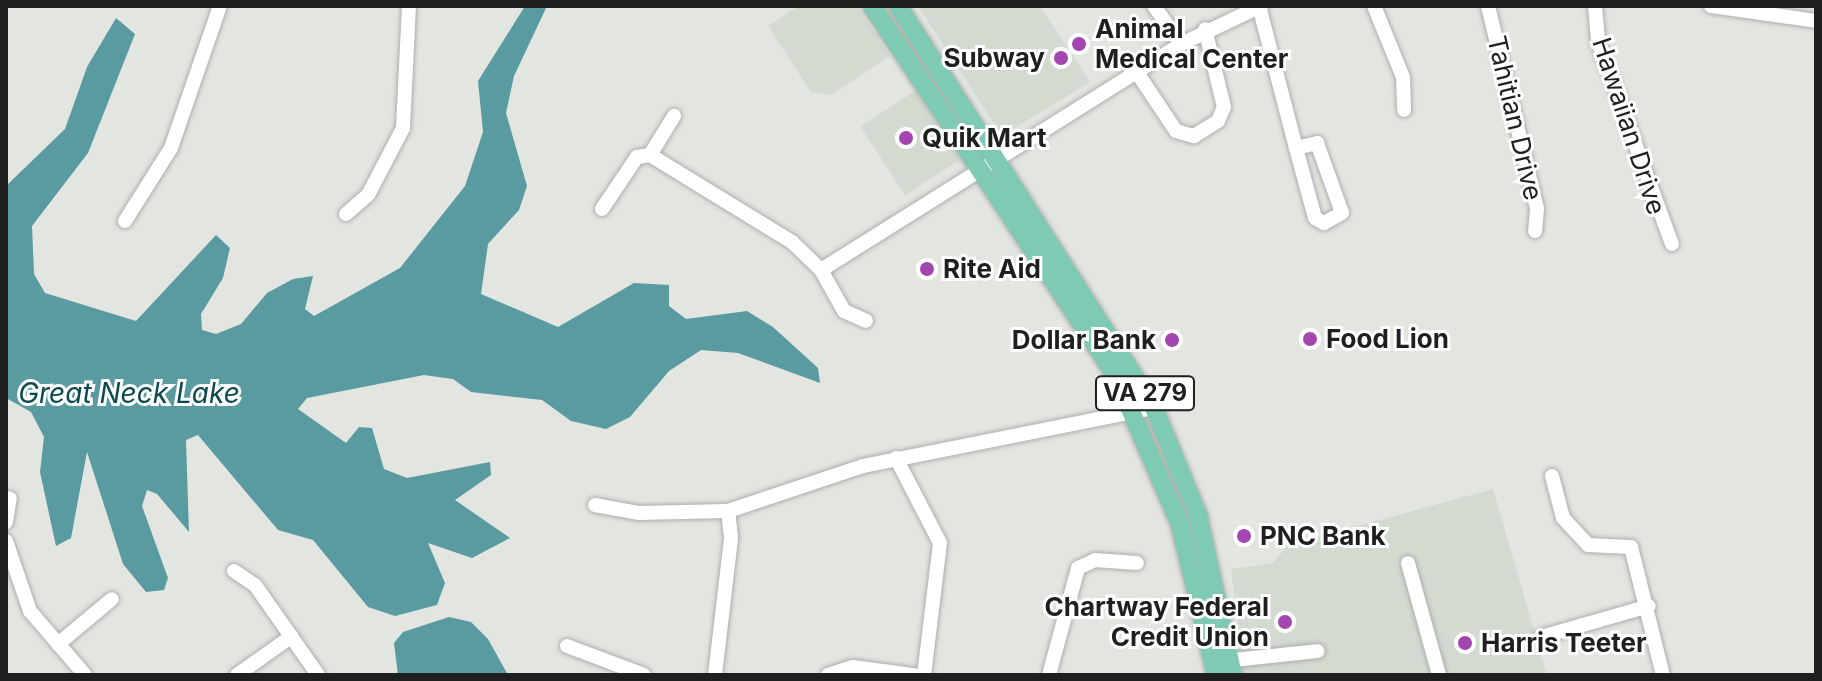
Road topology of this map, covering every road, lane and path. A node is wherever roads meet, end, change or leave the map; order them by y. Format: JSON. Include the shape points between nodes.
{"nodes":[{"id":1,"x":220,"y":6,"type":"edge"},
{"id":2,"x":409,"y":6,"type":"edge"},
{"id":3,"x":872,"y":6,"type":"edge"},
{"id":4,"x":898,"y":6,"type":"edge"},
{"id":5,"x":1154,"y":6,"type":"edge"},
{"id":6,"x":1260,"y":6,"type":"edge"},
{"id":7,"x":1374,"y":6,"type":"edge"},
{"id":8,"x":1488,"y":6,"type":"edge"},
{"id":9,"x":1595,"y":6,"type":"edge"},
{"id":10,"x":1711,"y":6,"type":"edge"},
{"id":11,"x":1816,"y":21,"type":"edge"},
{"id":12,"x":1205,"y":29,"type":"junction"},
{"id":13,"x":1181,"y":44,"type":"junction"},
{"id":14,"x":1136,"y":71,"type":"junction"},
{"id":15,"x":1404,"y":110,"type":"dead end"},
{"id":16,"x":674,"y":116,"type":"dead end"},
{"id":17,"x":1296,"y":148,"type":"junction"},
{"id":18,"x":650,"y":155,"type":"junction"},
{"id":19,"x":989,"y":160,"type":"junction"},
{"id":20,"x":602,"y":209,"type":"dead end"},
{"id":21,"x":346,"y":214,"type":"dead end"},
{"id":22,"x":125,"y":221,"type":"dead end"},
{"id":23,"x":1535,"y":231,"type":"dead end"},
{"id":24,"x":1672,"y":244,"type":"dead end"},
{"id":25,"x":821,"y":270,"type":"junction"},
{"id":26,"x":866,"y":321,"type":"dead end"},
{"id":27,"x":1145,"y":412,"type":"junction"},
{"id":28,"x":896,"y":458,"type":"junction"},
{"id":29,"x":1552,"y":476,"type":"dead end"},
{"id":30,"x":10,"y":498,"type":"dead end"},
{"id":31,"x":595,"y":505,"type":"dead end"},
{"id":32,"x":728,"y":511,"type":"junction"},
{"id":33,"x":6,"y":522,"type":"edge"},
{"id":34,"x":6,"y":541,"type":"edge"},
{"id":35,"x":1137,"y":563,"type":"dead end"},
{"id":36,"x":1408,"y":563,"type":"dead end"},
{"id":37,"x":234,"y":571,"type":"dead end"},
{"id":38,"x":112,"y":599,"type":"dead end"},
{"id":39,"x":1649,"y":606,"type":"junction"},
{"id":40,"x":292,"y":636,"type":"junction"},
{"id":41,"x":1541,"y":637,"type":"dead end"},
{"id":42,"x":58,"y":644,"type":"junction"},
{"id":43,"x":567,"y":646,"type":"dead end"},
{"id":44,"x":1318,"y":651,"type":"dead end"},
{"id":45,"x":1233,"y":668,"type":"edge"},
{"id":46,"x":85,"y":675,"type":"edge"},
{"id":47,"x":237,"y":675,"type":"edge"},
{"id":48,"x":318,"y":675,"type":"edge"},
{"id":49,"x":644,"y":675,"type":"edge"},
{"id":50,"x":715,"y":675,"type":"edge"},
{"id":51,"x":828,"y":675,"type":"edge"},
{"id":52,"x":914,"y":675,"type":"edge"},
{"id":53,"x":924,"y":675,"type":"edge"},
{"id":54,"x":1049,"y":675,"type":"edge"},
{"id":55,"x":1216,"y":675,"type":"edge"},
{"id":56,"x":1439,"y":675,"type":"edge"},
{"id":57,"x":1661,"y":675,"type":"edge"}],
"edges":[{"from":1,"to":22,"type":"street","via":[[171,148]]},
{"from":2,"to":21,"type":"street","via":[[403,128],[368,195]]},
{"from":3,"to":19,"type":"main road","number":"VA 279"},
{"from":4,"to":19,"type":"main road","number":"VA 279"},
{"from":5,"to":13,"type":"street"},
{"from":6,"to":12,"type":"street"},
{"from":6,"to":17,"type":"street"},
{"from":7,"to":15,"type":"street","via":[[1403,77]]},
{"from":8,"to":23,"type":"street","name":"Tahitian Drive","via":[[1537,209]]},
{"from":9,"to":24,"type":"street","name":"Hawaiian Drive","via":[[1598,42]]},
{"from":10,"to":11,"type":"street"},
{"from":12,"to":13,"type":"street"},
{"from":12,"to":14,"type":"street","via":[[1224,107],[1218,121],[1194,136],[1176,131]]},
{"from":13,"to":14,"type":"street"},
{"from":14,"to":19,"type":"street"},
{"from":16,"to":18,"type":"street"},
{"from":17,"to":17,"type":"street","via":[[1315,218],[1339,219],[1322,146]]},
{"from":18,"to":20,"type":"street","via":[[637,157]]},
{"from":18,"to":25,"type":"street","via":[[782,236]]},
{"from":19,"to":25,"type":"street"},
{"from":19,"to":27,"type":"main road","number":"VA 279"},
{"from":25,"to":26,"type":"street","via":[[844,311]]},
{"from":27,"to":28,"type":"street"},
{"from":27,"to":45,"type":"main road","number":"VA 279","via":[[1198,515]]},
{"from":27,"to":55,"type":"main road","number":"VA 279","via":[[1180,524]]},
{"from":28,"to":32,"type":"street"},
{"from":28,"to":53,"type":"street","via":[[940,543]]},
{"from":29,"to":39,"type":"street","via":[[1563,518],[1588,545],[1624,542]]},
{"from":30,"to":33,"type":"street"},
{"from":31,"to":32,"type":"street","via":[[639,513]]},
{"from":32,"to":50,"type":"street"},
{"from":34,"to":42,"type":"street","via":[[30,611]]},
{"from":35,"to":54,"type":"street","via":[[1095,560],[1078,568]]},
{"from":36,"to":56,"type":"street"},
{"from":37,"to":40,"type":"street","via":[[255,585]]},
{"from":38,"to":42,"type":"street"},
{"from":39,"to":41,"type":"street"},
{"from":39,"to":57,"type":"street"},
{"from":40,"to":47,"type":"street"},
{"from":40,"to":48,"type":"street"},
{"from":42,"to":46,"type":"street"},
{"from":43,"to":49,"type":"street"},
{"from":44,"to":45,"type":"street"},
{"from":51,"to":52,"type":"street","via":[[853,667]]}]}
